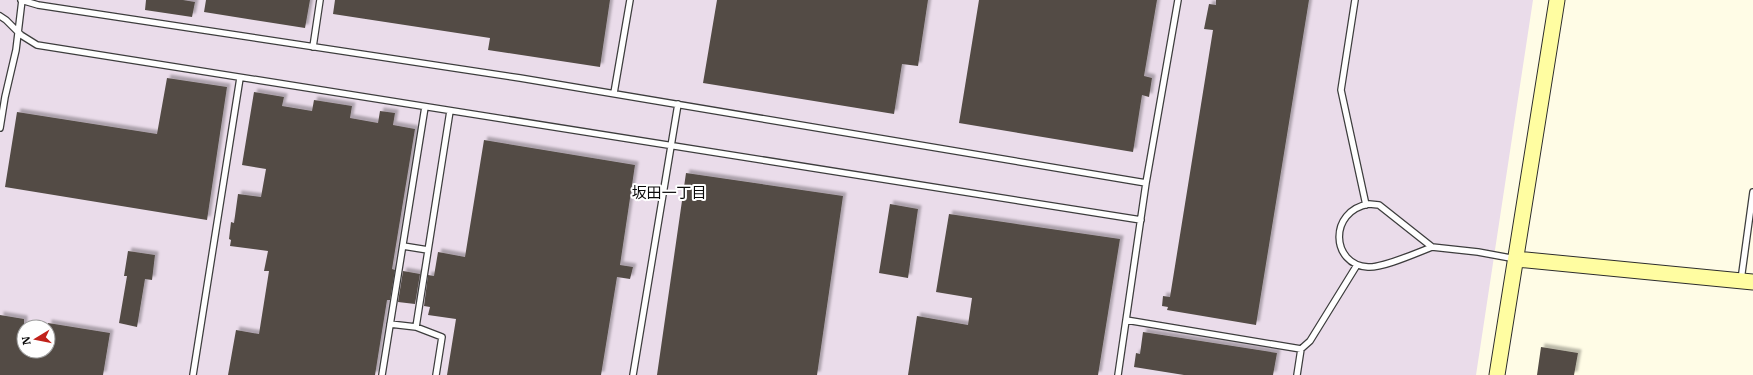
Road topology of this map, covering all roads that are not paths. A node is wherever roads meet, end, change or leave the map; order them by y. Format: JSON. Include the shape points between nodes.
{"nodes":[{"id":1,"x":22,"y":0,"type":"edge"},
{"id":2,"x":320,"y":0,"type":"edge"},
{"id":3,"x":630,"y":0,"type":"edge"},
{"id":4,"x":1178,"y":0,"type":"edge"},
{"id":5,"x":1356,"y":0,"type":"edge"},
{"id":6,"x":1557,"y":0,"type":"edge"},
{"id":7,"x":0,"y":16,"type":"edge"},
{"id":8,"x":18,"y":32,"type":"junction"},
{"id":9,"x":313,"y":47,"type":"junction"},
{"id":10,"x":240,"y":78,"type":"junction"},
{"id":11,"x":614,"y":94,"type":"junction"},
{"id":12,"x":678,"y":104,"type":"junction"},
{"id":13,"x":425,"y":107,"type":"junction"},
{"id":14,"x":450,"y":111,"type":"junction"},
{"id":15,"x":0,"y":128,"type":"edge"},
{"id":16,"x":671,"y":146,"type":"junction"},
{"id":17,"x":1146,"y":183,"type":"junction"},
{"id":18,"x":1753,"y":192,"type":"edge"},
{"id":19,"x":1366,"y":205,"type":"junction"},
{"id":20,"x":1141,"y":220,"type":"junction"},
{"id":21,"x":402,"y":246,"type":"junction"},
{"id":22,"x":1432,"y":247,"type":"junction"},
{"id":23,"x":428,"y":250,"type":"junction"},
{"id":24,"x":1516,"y":259,"type":"junction"},
{"id":25,"x":1357,"y":265,"type":"junction"},
{"id":26,"x":1747,"y":281,"type":"edge"},
{"id":27,"x":1126,"y":320,"type":"junction"},
{"id":28,"x":390,"y":324,"type":"junction"},
{"id":29,"x":416,"y":327,"type":"junction"},
{"id":30,"x":1301,"y":349,"type":"junction"},
{"id":31,"x":193,"y":375,"type":"edge"},
{"id":32,"x":382,"y":375,"type":"edge"},
{"id":33,"x":436,"y":375,"type":"edge"},
{"id":34,"x":633,"y":375,"type":"edge"},
{"id":35,"x":1118,"y":375,"type":"edge"},
{"id":36,"x":1297,"y":375,"type":"edge"},
{"id":37,"x":1497,"y":375,"type":"edge"}],
"edges":[{"from":1,"to":8,"type":"lane"},
{"from":1,"to":9,"type":"lane","via":[[38,6]]},
{"from":2,"to":9,"type":"lane"},
{"from":3,"to":11,"type":"lane"},
{"from":4,"to":17,"type":"lane"},
{"from":5,"to":19,"type":"lane","via":[[1340,90]]},
{"from":6,"to":24,"type":"street"},
{"from":7,"to":8,"type":"lane"},
{"from":8,"to":10,"type":"lane","via":[[37,45]]},
{"from":8,"to":15,"type":"lane"},
{"from":9,"to":11,"type":"lane"},
{"from":10,"to":13,"type":"lane"},
{"from":10,"to":31,"type":"lane"},
{"from":11,"to":12,"type":"lane"},
{"from":12,"to":16,"type":"lane"},
{"from":12,"to":17,"type":"lane"},
{"from":13,"to":14,"type":"lane"},
{"from":13,"to":21,"type":"lane"},
{"from":14,"to":16,"type":"lane"},
{"from":14,"to":23,"type":"lane"},
{"from":16,"to":20,"type":"lane"},
{"from":16,"to":34,"type":"lane"},
{"from":17,"to":20,"type":"lane"},
{"from":18,"to":26,"type":"lane"},
{"from":19,"to":22,"type":"lane","via":[[1379,205]]},
{"from":19,"to":25,"type":"lane","via":[[1350,211],[1340,229],[1342,250]]},
{"from":20,"to":27,"type":"lane"},
{"from":21,"to":23,"type":"lane"},
{"from":21,"to":28,"type":"lane"},
{"from":22,"to":24,"type":"lane"},
{"from":22,"to":25,"type":"lane","via":[[1378,267]]},
{"from":23,"to":29,"type":"lane"},
{"from":24,"to":26,"type":"street"},
{"from":24,"to":37,"type":"street"},
{"from":25,"to":30,"type":"lane","via":[[1310,341]]},
{"from":27,"to":30,"type":"lane"},
{"from":27,"to":35,"type":"lane"},
{"from":28,"to":29,"type":"lane"},
{"from":28,"to":32,"type":"lane"},
{"from":29,"to":33,"type":"lane","via":[[442,337]]},
{"from":30,"to":36,"type":"lane"}]}
